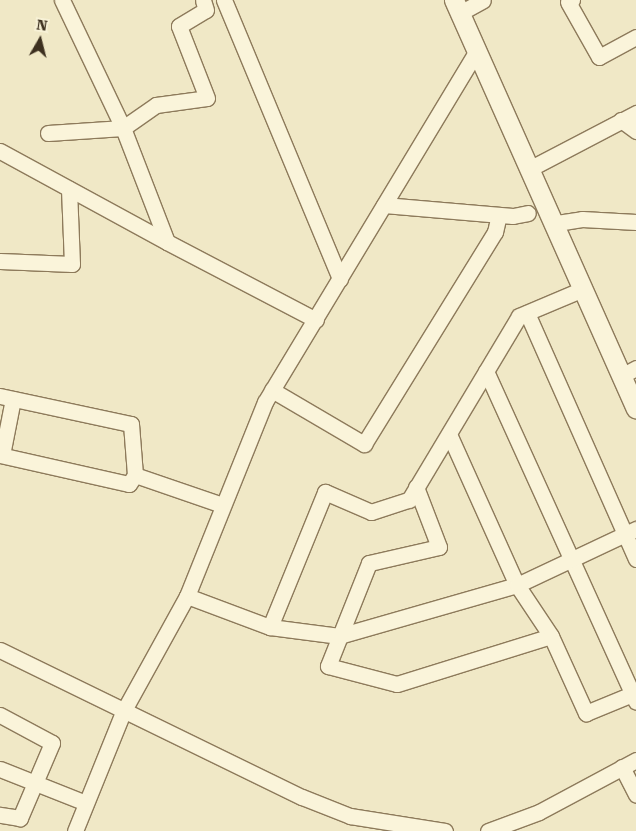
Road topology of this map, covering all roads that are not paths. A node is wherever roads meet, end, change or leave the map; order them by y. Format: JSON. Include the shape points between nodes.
{"nodes":[{"id":1,"x":62,"y":0,"type":"edge"},
{"id":2,"x":203,"y":0,"type":"edge"},
{"id":3,"x":224,"y":0,"type":"edge"},
{"id":4,"x":483,"y":0,"type":"edge"},
{"id":5,"x":572,"y":0,"type":"edge"},
{"id":6,"x":457,"y":6,"type":"edge"},
{"id":7,"x":636,"y":37,"type":"edge"},
{"id":8,"x":477,"y":51,"type":"junction"},
{"id":9,"x":636,"y":113,"type":"edge"},
{"id":10,"x":621,"y":120,"type":"junction"},
{"id":11,"x":123,"y":128,"type":"junction"},
{"id":12,"x":636,"y":130,"type":"edge"},
{"id":13,"x":48,"y":133,"type":"dead end"},
{"id":14,"x":0,"y":151,"type":"edge"},
{"id":15,"x":531,"y":168,"type":"junction"},
{"id":16,"x":69,"y":189,"type":"junction"},
{"id":17,"x":384,"y":205,"type":"junction"},
{"id":18,"x":528,"y":214,"type":"dead end"},
{"id":19,"x":499,"y":215,"type":"junction"},
{"id":20,"x":636,"y":222,"type":"edge"},
{"id":21,"x":557,"y":223,"type":"junction"},
{"id":22,"x":167,"y":242,"type":"junction"},
{"id":23,"x":0,"y":261,"type":"edge"},
{"id":24,"x":340,"y":279,"type":"junction"},
{"id":25,"x":583,"y":289,"type":"junction"},
{"id":26,"x":527,"y":312,"type":"junction"},
{"id":27,"x":316,"y":320,"type":"junction"},
{"id":28,"x":486,"y":371,"type":"junction"},
{"id":29,"x":629,"y":372,"type":"edge"},
{"id":30,"x":272,"y":390,"type":"junction"},
{"id":31,"x":6,"y":398,"type":"edge"},
{"id":32,"x":636,"y":408,"type":"edge"},
{"id":33,"x":448,"y":434,"type":"junction"},
{"id":34,"x":1,"y":455,"type":"edge"},
{"id":35,"x":135,"y":475,"type":"junction"},
{"id":36,"x":416,"y":488,"type":"junction"},
{"id":37,"x":222,"y":505,"type":"junction"},
{"id":38,"x":631,"y":532,"type":"edge"},
{"id":39,"x":636,"y":559,"type":"edge"},
{"id":40,"x":570,"y":560,"type":"junction"},
{"id":41,"x":517,"y":585,"type":"junction"},
{"id":42,"x":187,"y":596,"type":"junction"},
{"id":43,"x":270,"y":627,"type":"junction"},
{"id":44,"x":339,"y":636,"type":"junction"},
{"id":45,"x":551,"y":636,"type":"junction"},
{"id":46,"x":0,"y":650,"type":"edge"},
{"id":47,"x":634,"y":698,"type":"edge"},
{"id":48,"x":123,"y":712,"type":"junction"},
{"id":49,"x":0,"y":715,"type":"edge"},
{"id":50,"x":636,"y":760,"type":"edge"},
{"id":51,"x":622,"y":767,"type":"junction"},
{"id":52,"x":0,"y":769,"type":"edge"},
{"id":53,"x":36,"y":780,"type":"junction"},
{"id":54,"x":636,"y":795,"type":"edge"},
{"id":55,"x":86,"y":803,"type":"junction"},
{"id":56,"x":0,"y":815,"type":"edge"},
{"id":57,"x":75,"y":831,"type":"edge"},
{"id":58,"x":445,"y":831,"type":"edge"},
{"id":59,"x":488,"y":831,"type":"edge"}],
"edges":[{"from":1,"to":11,"type":"street"},
{"from":2,"to":11,"type":"street","via":[[206,10],[179,26],[207,98],[156,105]]},
{"from":3,"to":24,"type":"street"},
{"from":4,"to":6,"type":"street"},
{"from":5,"to":7,"type":"street","via":[[568,2],[599,57]]},
{"from":6,"to":8,"type":"street"},
{"from":8,"to":15,"type":"street"},
{"from":8,"to":17,"type":"street"},
{"from":9,"to":10,"type":"street"},
{"from":10,"to":12,"type":"street"},
{"from":10,"to":15,"type":"street"},
{"from":11,"to":13,"type":"street"},
{"from":11,"to":22,"type":"street"},
{"from":14,"to":16,"type":"street"},
{"from":15,"to":21,"type":"street"},
{"from":16,"to":22,"type":"street"},
{"from":16,"to":23,"type":"street","via":[[72,264]]},
{"from":17,"to":19,"type":"street"},
{"from":17,"to":24,"type":"street"},
{"from":18,"to":19,"type":"street"},
{"from":19,"to":30,"type":"street","via":[[495,232],[364,444]]},
{"from":20,"to":21,"type":"street","via":[[582,219]]},
{"from":21,"to":25,"type":"street"},
{"from":22,"to":27,"type":"street"},
{"from":24,"to":27,"type":"street"},
{"from":25,"to":26,"type":"street"},
{"from":25,"to":29,"type":"street"},
{"from":26,"to":28,"type":"street","via":[[519,316]]},
{"from":26,"to":38,"type":"street"},
{"from":27,"to":30,"type":"street"},
{"from":28,"to":33,"type":"street"},
{"from":28,"to":40,"type":"street"},
{"from":29,"to":32,"type":"street"},
{"from":30,"to":37,"type":"street"},
{"from":31,"to":34,"type":"street"},
{"from":31,"to":35,"type":"street","via":[[131,424]]},
{"from":33,"to":36,"type":"street"},
{"from":33,"to":41,"type":"street"},
{"from":34,"to":35,"type":"street","via":[[129,484]]},
{"from":35,"to":37,"type":"street"},
{"from":36,"to":43,"type":"street","via":[[409,500],[371,512],[325,492]]},
{"from":36,"to":44,"type":"street","via":[[440,546],[369,563]]},
{"from":37,"to":42,"type":"street"},
{"from":38,"to":39,"type":"street"},
{"from":38,"to":40,"type":"street"},
{"from":40,"to":41,"type":"street"},
{"from":40,"to":47,"type":"street"},
{"from":41,"to":44,"type":"street"},
{"from":41,"to":45,"type":"street"},
{"from":42,"to":43,"type":"street"},
{"from":42,"to":48,"type":"street"},
{"from":43,"to":44,"type":"street"},
{"from":44,"to":45,"type":"street","via":[[328,666],[397,684]]},
{"from":45,"to":47,"type":"street","via":[[586,713]]},
{"from":46,"to":48,"type":"street"},
{"from":48,"to":55,"type":"street"},
{"from":48,"to":58,"type":"street","via":[[350,816]]},
{"from":49,"to":53,"type":"street","via":[[52,743]]},
{"from":50,"to":51,"type":"street"},
{"from":51,"to":54,"type":"street"},
{"from":51,"to":59,"type":"street","via":[[539,812]]},
{"from":52,"to":53,"type":"street"},
{"from":53,"to":55,"type":"street"},
{"from":53,"to":56,"type":"street","via":[[20,818]]},
{"from":55,"to":57,"type":"street"}]}
